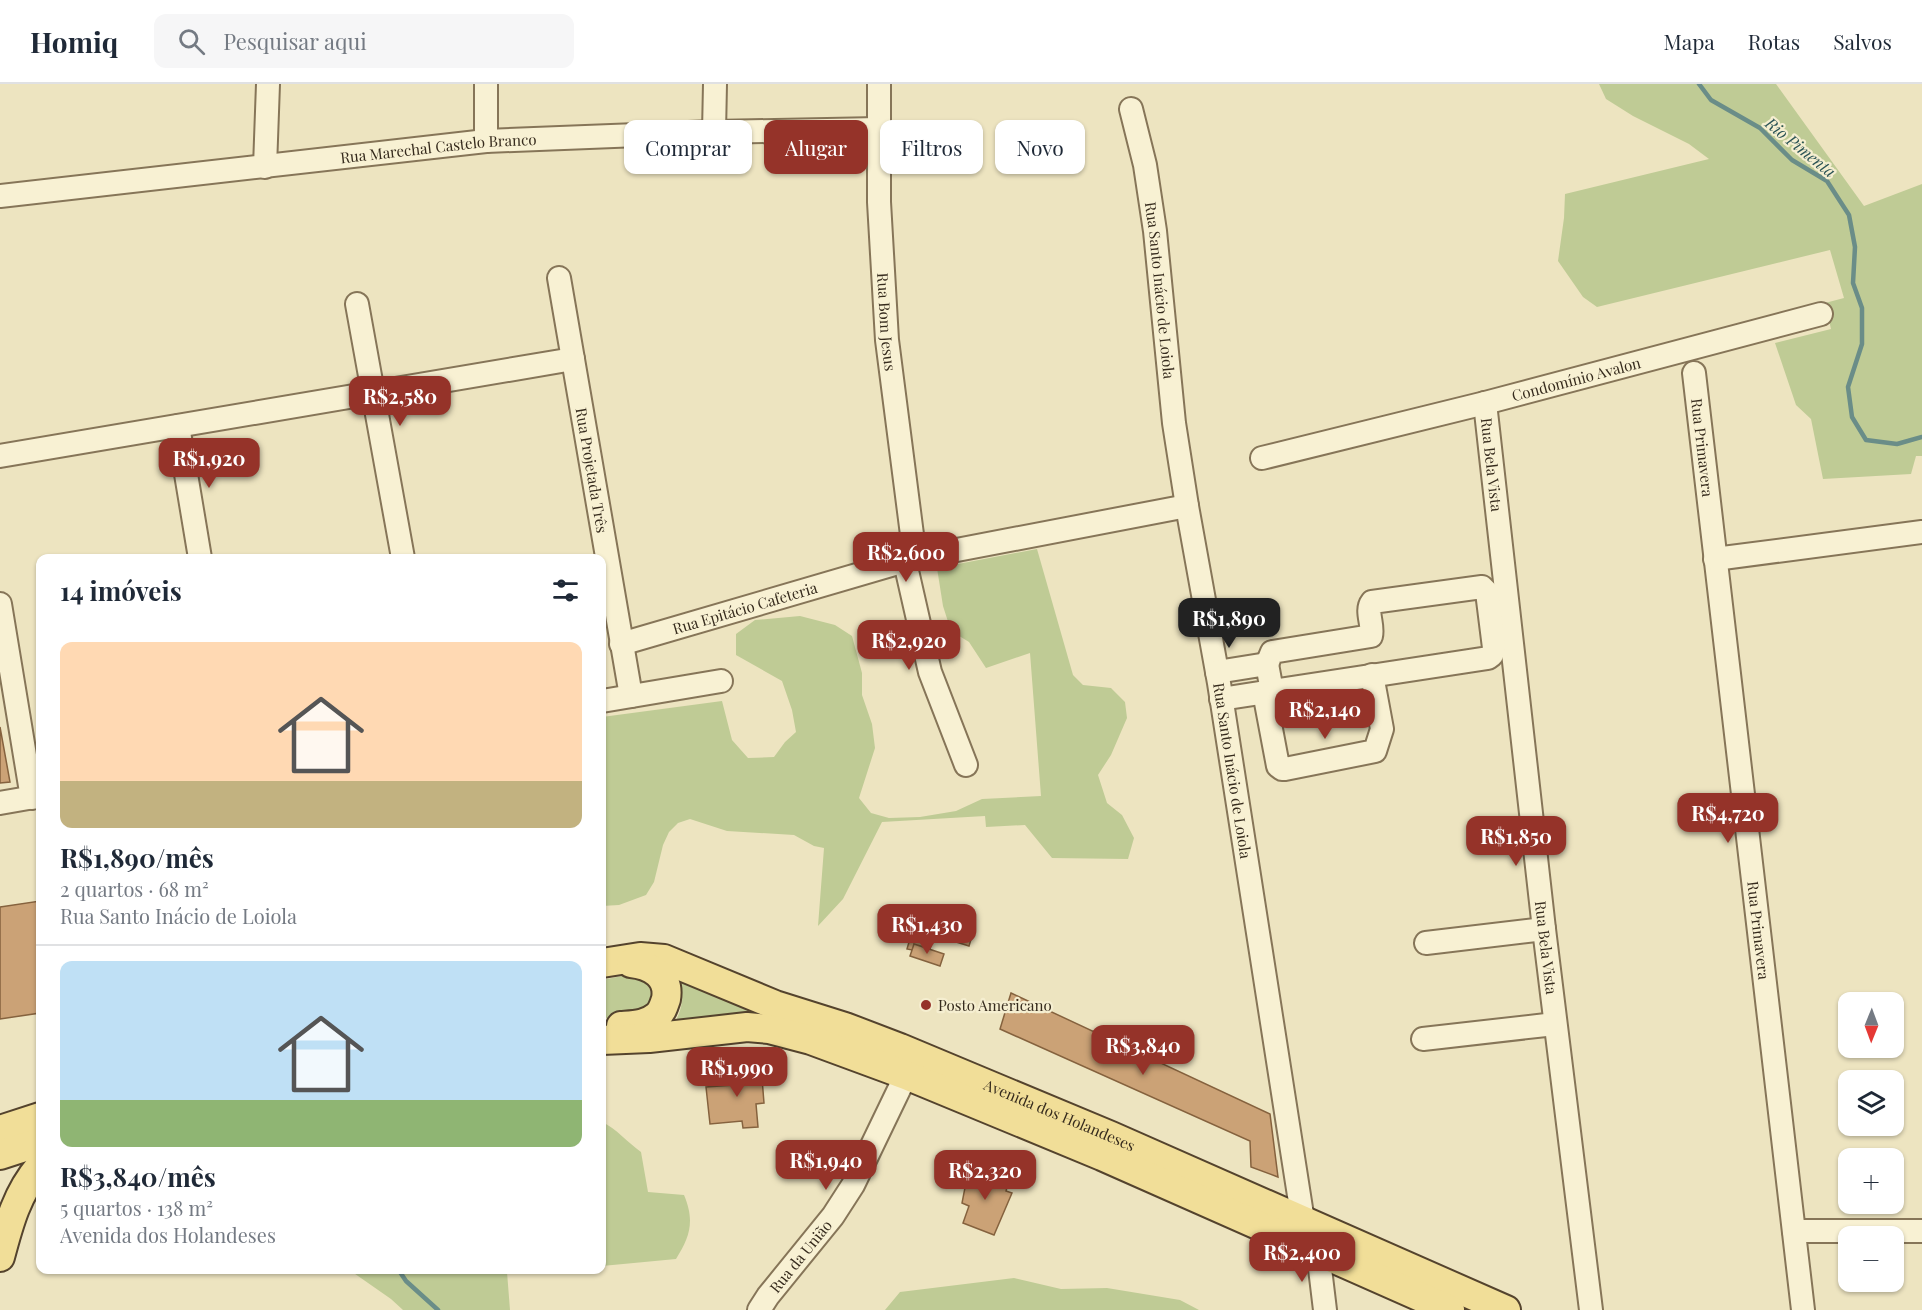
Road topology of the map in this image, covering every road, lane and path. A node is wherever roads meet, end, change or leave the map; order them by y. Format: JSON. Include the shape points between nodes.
{"nodes":[{"id":1,"x":268,"y":84,"type":"edge"},
{"id":2,"x":486,"y":84,"type":"edge"},
{"id":3,"x":715,"y":84,"type":"edge"},
{"id":4,"x":879,"y":84,"type":"edge"},
{"id":5,"x":1131,"y":109,"type":"dead end"},
{"id":6,"x":714,"y":120,"type":"edge"},
{"id":7,"x":879,"y":129,"type":"junction"},
{"id":8,"x":752,"y":131,"type":"edge"},
{"id":9,"x":624,"y":136,"type":"edge"},
{"id":10,"x":486,"y":141,"type":"junction"},
{"id":11,"x":265,"y":167,"type":"junction"},
{"id":12,"x":0,"y":196,"type":"edge"},
{"id":13,"x":558,"y":278,"type":"dead end"},
{"id":14,"x":357,"y":304,"type":"dead end"},
{"id":15,"x":1821,"y":314,"type":"dead end"},
{"id":16,"x":573,"y":359,"type":"junction"},
{"id":17,"x":1694,"y":373,"type":"dead end"},
{"id":18,"x":373,"y":393,"type":"junction"},
{"id":19,"x":1485,"y":403,"type":"junction"},
{"id":20,"x":178,"y":426,"type":"junction"},
{"id":21,"x":0,"y":456,"type":"edge"},
{"id":22,"x":1262,"y":458,"type":"dead end"},
{"id":23,"x":1186,"y":506,"type":"junction"},
{"id":24,"x":1922,"y":532,"type":"edge"},
{"id":25,"x":199,"y":554,"type":"edge"},
{"id":26,"x":402,"y":554,"type":"edge"},
{"id":27,"x":606,"y":554,"type":"edge"},
{"id":28,"x":606,"y":555,"type":"edge"},
{"id":29,"x":1721,"y":558,"type":"junction"},
{"id":30,"x":910,"y":560,"type":"junction"},
{"id":31,"x":0,"y":604,"type":"edge"},
{"id":32,"x":621,"y":644,"type":"junction"},
{"id":33,"x":1267,"y":664,"type":"junction"},
{"id":34,"x":1217,"y":672,"type":"junction"},
{"id":35,"x":1372,"y":675,"type":"junction"},
{"id":36,"x":721,"y":681,"type":"dead end"},
{"id":37,"x":1268,"y":692,"type":"junction"},
{"id":38,"x":631,"y":696,"type":"junction"},
{"id":39,"x":1221,"y":699,"type":"junction"},
{"id":40,"x":606,"y":700,"type":"edge"},
{"id":41,"x":966,"y":765,"type":"dead end"},
{"id":42,"x":36,"y":797,"type":"edge"},
{"id":43,"x":0,"y":803,"type":"edge"},
{"id":44,"x":1544,"y":929,"type":"junction"},
{"id":45,"x":1426,"y":943,"type":"dead end"},
{"id":46,"x":606,"y":962,"type":"edge"},
{"id":47,"x":606,"y":963,"type":"edge"},
{"id":48,"x":1556,"y":1024,"type":"junction"},
{"id":49,"x":606,"y":1027,"type":"edge"},
{"id":50,"x":1423,"y":1039,"type":"dead end"},
{"id":51,"x":606,"y":1040,"type":"edge"},
{"id":52,"x":906,"y":1075,"type":"junction"},
{"id":53,"x":0,"y":1108,"type":"edge"},
{"id":54,"x":36,"y":1110,"type":"edge"},
{"id":55,"x":36,"y":1118,"type":"edge"},
{"id":56,"x":0,"y":1130,"type":"edge"},
{"id":57,"x":36,"y":1143,"type":"edge"},
{"id":58,"x":0,"y":1155,"type":"edge"},
{"id":59,"x":36,"y":1172,"type":"edge"},
{"id":60,"x":1303,"y":1221,"type":"junction"},
{"id":61,"x":1794,"y":1231,"type":"junction"},
{"id":62,"x":1922,"y":1231,"type":"edge"},
{"id":63,"x":1318,"y":1252,"type":"junction"},
{"id":64,"x":0,"y":1257,"type":"edge"},
{"id":65,"x":759,"y":1310,"type":"edge"},
{"id":66,"x":1325,"y":1310,"type":"edge"},
{"id":67,"x":1449,"y":1310,"type":"edge"},
{"id":68,"x":1506,"y":1310,"type":"edge"},
{"id":69,"x":1591,"y":1310,"type":"edge"},
{"id":70,"x":1803,"y":1310,"type":"edge"}],
"edges":[{"from":1,"to":11,"type":"street"},
{"from":2,"to":10,"type":"street"},
{"from":3,"to":6,"type":"street"},
{"from":4,"to":7,"type":"street","name":"Rua Bom Jesus"},
{"from":5,"to":23,"type":"street","name":"Rua Santo Inácio de Loiola","via":[[1155,231]]},
{"from":7,"to":8,"type":"street","name":"Rua Marechal Castelo Branco"},
{"from":7,"to":30,"type":"street","name":"Rua Bom Jesus","via":[[887,340]]},
{"from":9,"to":10,"type":"street","name":"Rua Marechal Castelo Branco"},
{"from":10,"to":11,"type":"street","name":"Rua Marechal Castelo Branco"},
{"from":11,"to":12,"type":"street","name":"Rua Marechal Castelo Branco"},
{"from":13,"to":16,"type":"street","name":"Rua Projetada Três"},
{"from":14,"to":18,"type":"street"},
{"from":15,"to":19,"type":"street","name":"Condomínio Avalon"},
{"from":16,"to":18,"type":"street"},
{"from":16,"to":27,"type":"street","name":"Rua Projetada Três"},
{"from":17,"to":29,"type":"street","name":"Rua Primavera"},
{"from":18,"to":20,"type":"street"},
{"from":18,"to":26,"type":"street"},
{"from":19,"to":22,"type":"street","name":"Condomínio Avalon"},
{"from":19,"to":44,"type":"street","name":"Rua Bela Vista"},
{"from":20,"to":21,"type":"street"},
{"from":20,"to":25,"type":"street"},
{"from":23,"to":30,"type":"street","name":"Rua Epitácio Cafeteria"},
{"from":23,"to":34,"type":"street","name":"Rua Santo Inácio de Loiola"},
{"from":24,"to":29,"type":"street"},
{"from":28,"to":32,"type":"street","name":"Rua Projetada Três"},
{"from":29,"to":61,"type":"street","name":"Rua Primavera"},
{"from":30,"to":32,"type":"street","name":"Rua Epitácio Cafeteria"},
{"from":30,"to":41,"type":"street","name":"Rua Bom Jesus","via":[[930,672]]},
{"from":31,"to":42,"type":"street"},
{"from":32,"to":38,"type":"street","name":"Rua Projetada Três"},
{"from":33,"to":34,"type":"street"},
{"from":33,"to":35,"type":"street","via":[[1272,652],[1371,636],[1372,602],[1482,587],[1487,592],[1494,648],[1488,658]]},
{"from":33,"to":37,"type":"street"},
{"from":34,"to":39,"type":"street","name":"Rua Santo Inácio de Loiola"},
{"from":35,"to":37,"type":"street"},
{"from":35,"to":37,"type":"street","via":[[1382,729],[1375,751],[1285,769],[1278,766]]},
{"from":36,"to":38,"type":"street"},
{"from":37,"to":39,"type":"street"},
{"from":38,"to":40,"type":"street"},
{"from":39,"to":60,"type":"street","name":"Rua Santo Inácio de Loiola"},
{"from":42,"to":43,"type":"street"},
{"from":44,"to":45,"type":"street"},
{"from":44,"to":48,"type":"street","name":"Rua Bela Vista"},
{"from":46,"to":60,"type":"main road","name":"Avenida dos Holandeses","via":[[640,957],[669,960],[775,1005],[900,1048]]},
{"from":47,"to":49,"type":"main road","via":[[634,963],[652,968],[662,977],[666,995],[661,1012],[652,1020]]},
{"from":48,"to":50,"type":"street"},
{"from":48,"to":69,"type":"street","name":"Rua Bela Vista"},
{"from":51,"to":52,"type":"main road","name":"Avenida dos Holandeses","via":[[760,1027],[811,1040]]},
{"from":52,"to":63,"type":"main road","name":"Avenida dos Holandeses"},
{"from":52,"to":65,"type":"street","name":"Rua da União","via":[[843,1203]]},
{"from":53,"to":54,"type":"main road"},
{"from":55,"to":56,"type":"main road"},
{"from":57,"to":58,"type":"main road"},
{"from":59,"to":64,"type":"main road","via":[[20,1194]]},
{"from":60,"to":68,"type":"main road","name":"Avenida dos Holandeses"},
{"from":61,"to":62,"type":"street"},
{"from":61,"to":70,"type":"street","name":"Rua Primavera"},
{"from":63,"to":66,"type":"street"},
{"from":63,"to":67,"type":"main road","name":"Avenida dos Holandeses"}]}
